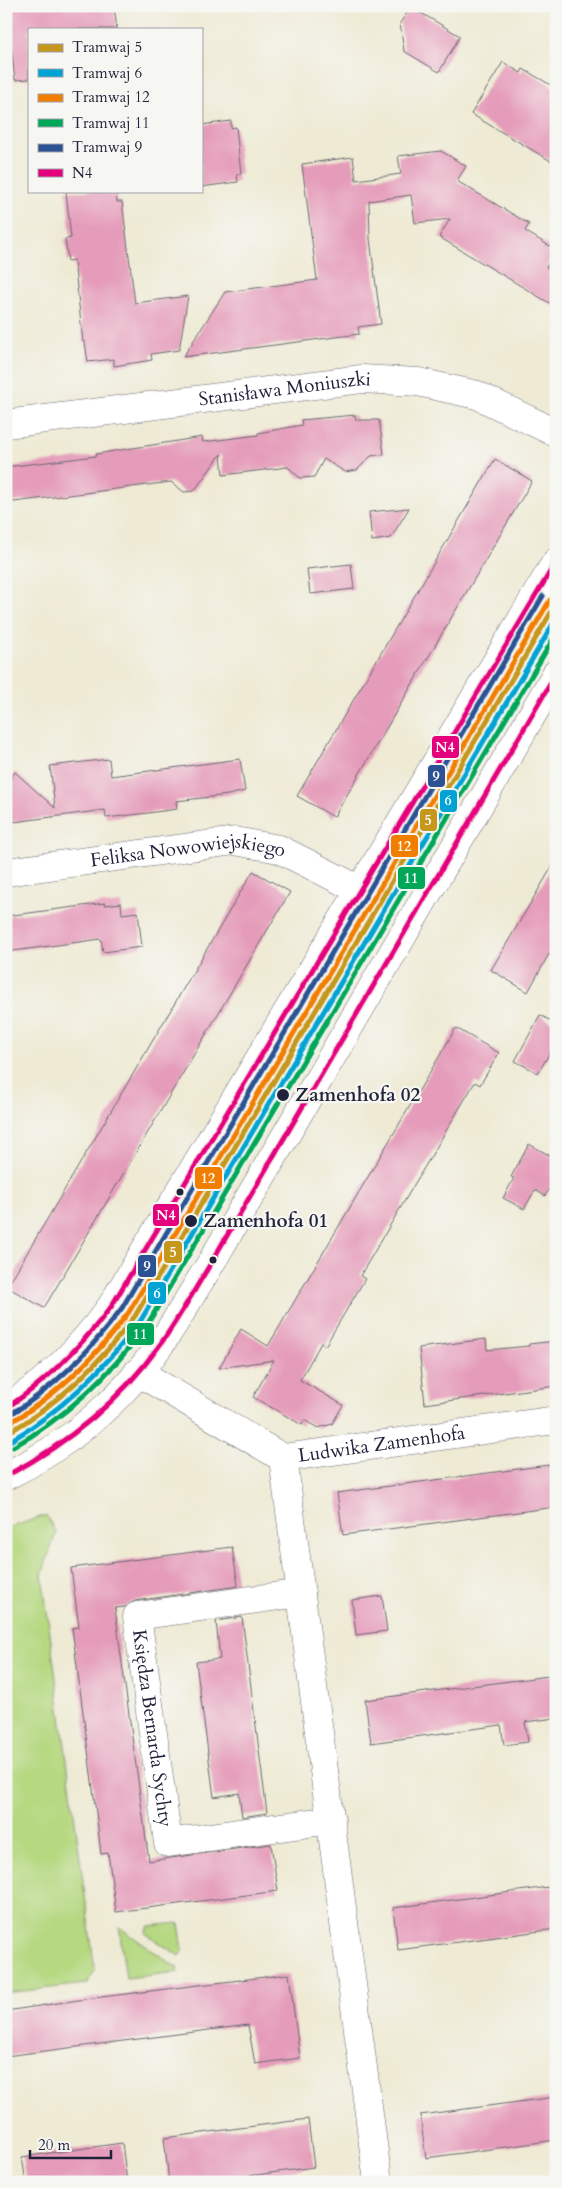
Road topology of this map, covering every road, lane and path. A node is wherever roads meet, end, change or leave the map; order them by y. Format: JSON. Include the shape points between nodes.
{"nodes":[{"id":1,"x":6,"y":424,"type":"edge"},
{"id":2,"x":556,"y":433,"type":"edge"},
{"id":3,"x":556,"y":562,"type":"edge"},
{"id":4,"x":556,"y":674,"type":"edge"},
{"id":5,"x":6,"y":872,"type":"edge"},
{"id":6,"x":360,"y":890,"type":"junction"},
{"id":7,"x":138,"y":1372,"type":"junction"},
{"id":8,"x":6,"y":1408,"type":"edge"},
{"id":9,"x":556,"y":1420,"type":"edge"},
{"id":10,"x":283,"y":1458,"type":"junction"},
{"id":11,"x":6,"y":1476,"type":"edge"},
{"id":12,"x":301,"y":1593,"type":"junction"},
{"id":13,"x":330,"y":1820,"type":"junction"},
{"id":14,"x":378,"y":2182,"type":"edge"}],
"edges":[{"from":1,"to":2,"type":"street","name":"Stanisława Moniuszki","via":[[362,379],[418,382],[477,395]]},
{"from":3,"to":6,"type":"street"},
{"from":4,"to":7,"type":"street","via":[[208,1268],[158,1348]]},
{"from":5,"to":6,"type":"street","name":"Feliksa Nowowiejskiego","via":[[234,841],[278,849]]},
{"from":6,"to":8,"type":"street","via":[[111,1307],[89,1337],[54,1374]]},
{"from":7,"to":10,"type":"street","name":"Ludwika Zamenhofa"},
{"from":7,"to":11,"type":"street","via":[[109,1404],[66,1441],[35,1462]]},
{"from":9,"to":10,"type":"street","name":"Ludwika Zamenhofa"},
{"from":10,"to":12,"type":"street"},
{"from":12,"to":13,"type":"street"},
{"from":12,"to":13,"type":"street","name":"Księdza Bernarda Sychty","via":[[137,1616],[168,1843]]},
{"from":13,"to":14,"type":"street"}]}
